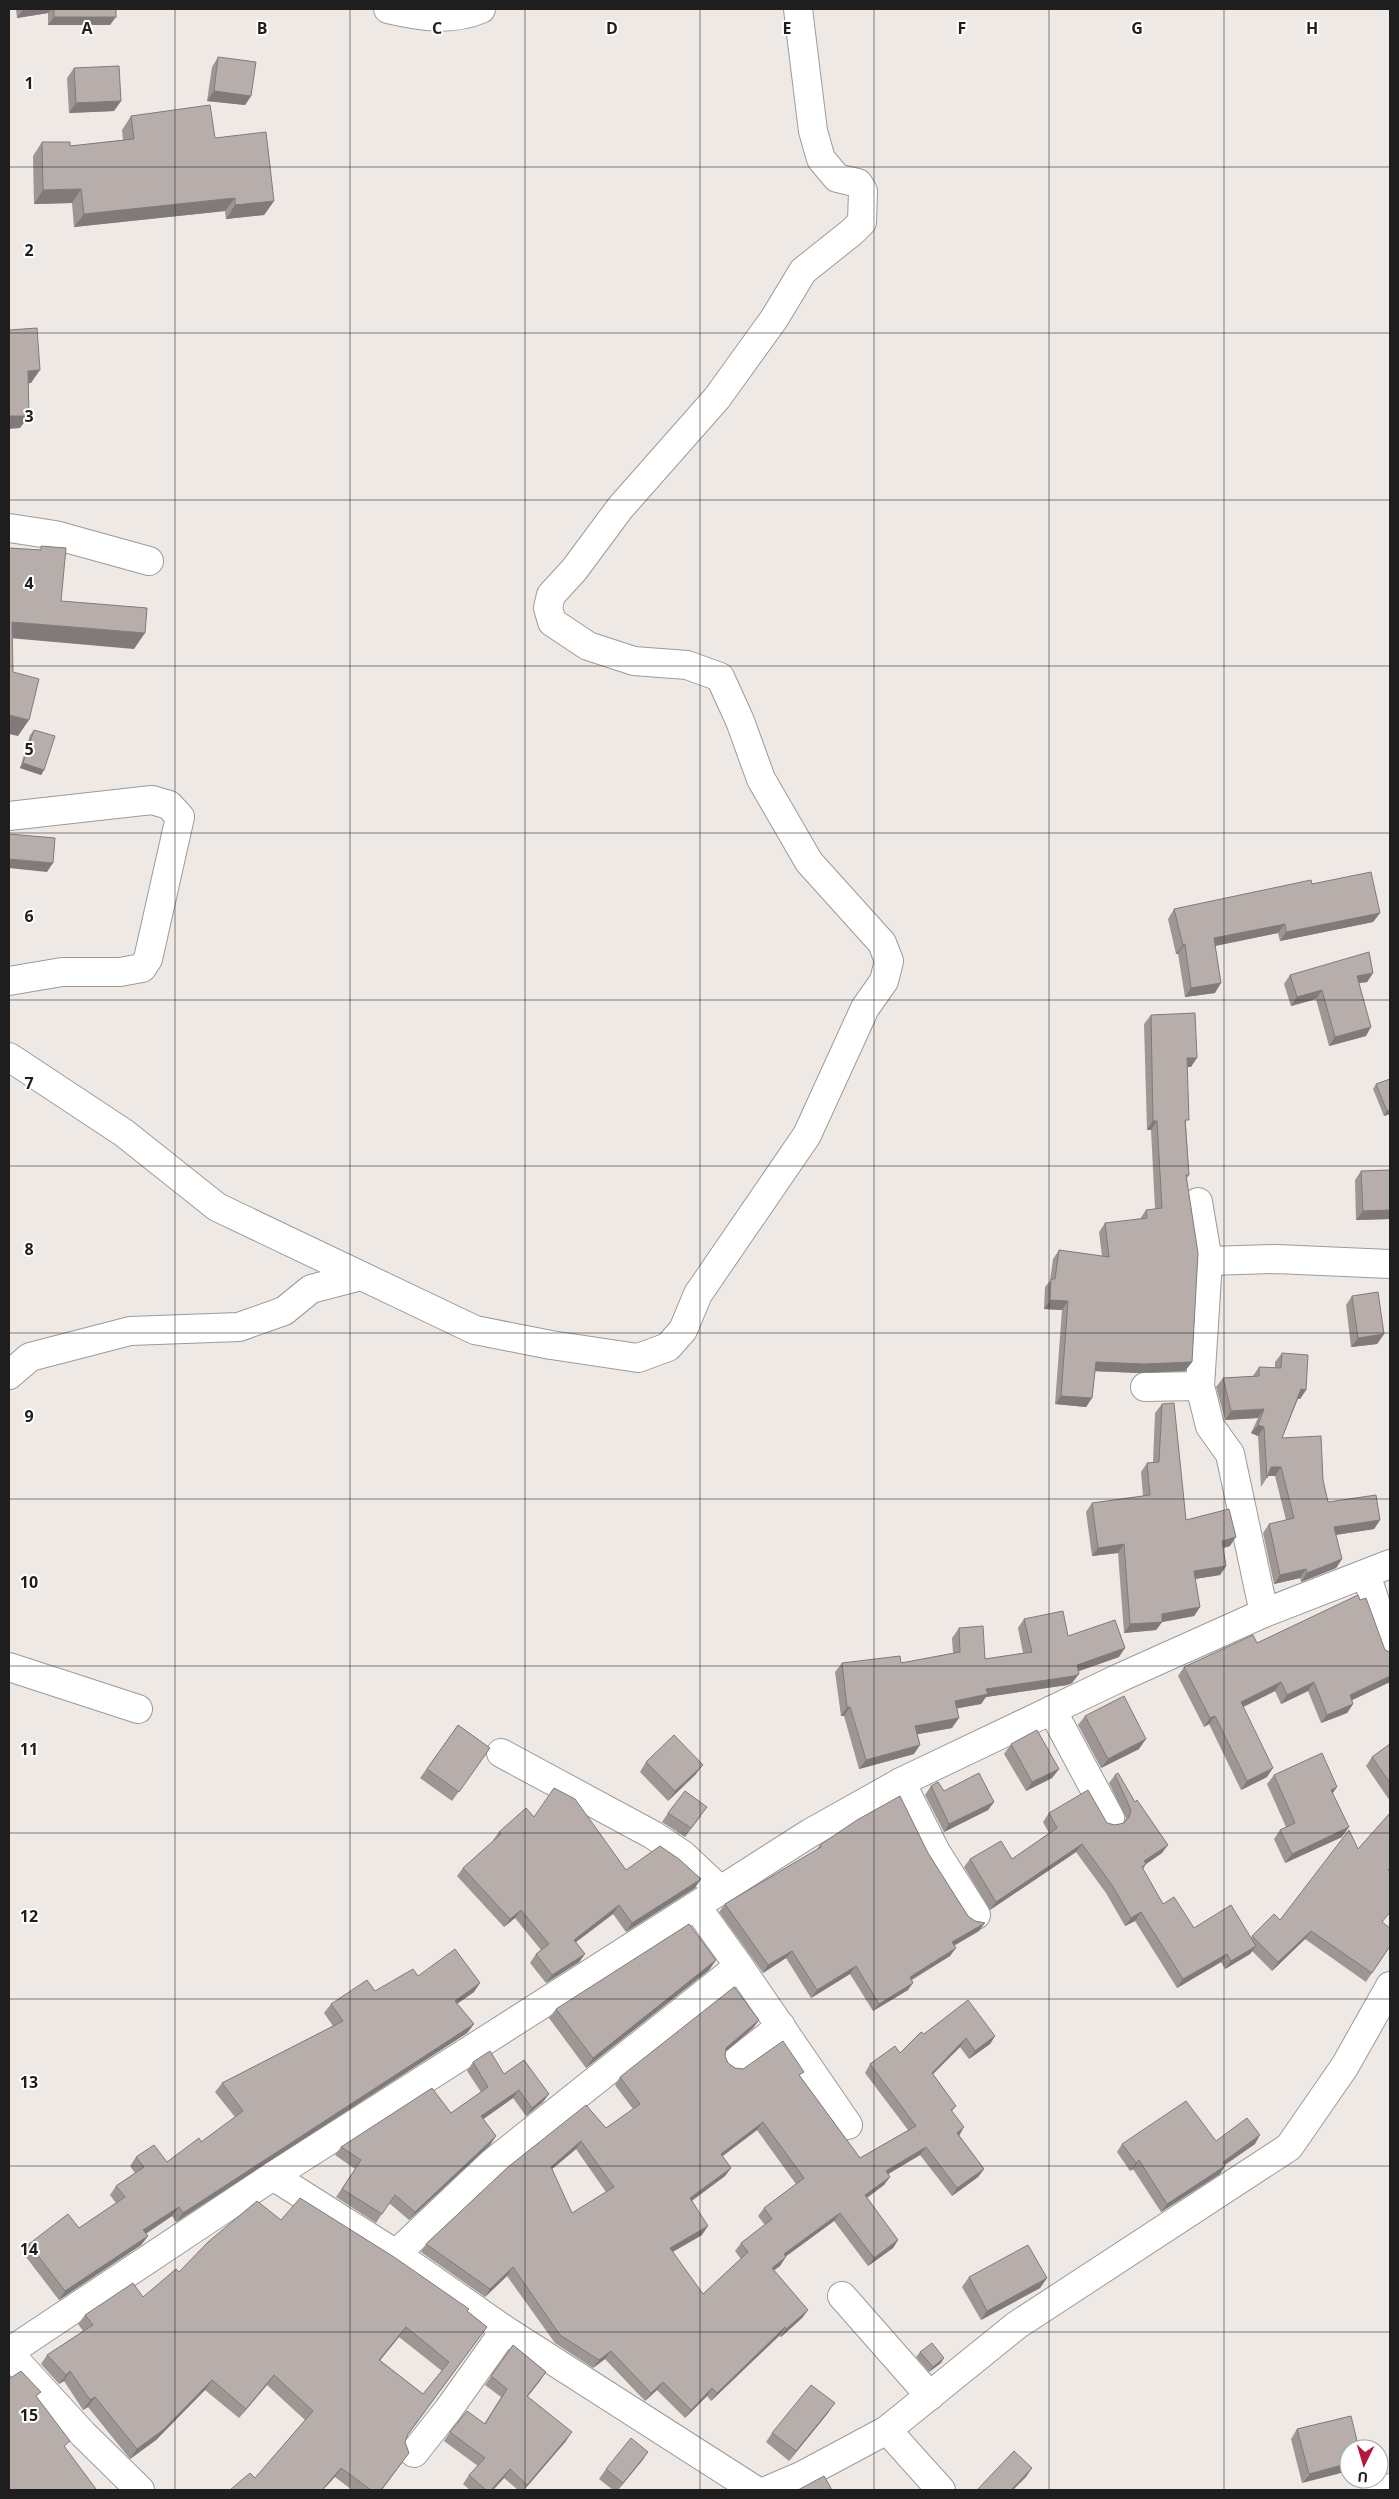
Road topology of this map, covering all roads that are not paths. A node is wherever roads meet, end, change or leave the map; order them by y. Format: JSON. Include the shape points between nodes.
{"nodes":[{"id":1,"x":388,"y":9,"type":"edge"},
{"id":2,"x":481,"y":9,"type":"edge"},
{"id":3,"x":798,"y":9,"type":"edge"},
{"id":4,"x":9,"y":528,"type":"edge"},
{"id":5,"x":149,"y":561,"type":"dead end"},
{"id":6,"x":9,"y":816,"type":"edge"},
{"id":7,"x":9,"y":981,"type":"edge"},
{"id":8,"x":9,"y":1056,"type":"edge"},
{"id":9,"x":1198,"y":1202,"type":"dead end"},
{"id":10,"x":1208,"y":1261,"type":"junction"},
{"id":11,"x":1390,"y":1264,"type":"edge"},
{"id":12,"x":360,"y":1276,"type":"junction"},
{"id":13,"x":9,"y":1375,"type":"edge"},
{"id":14,"x":1200,"y":1386,"type":"junction"},
{"id":15,"x":1145,"y":1387,"type":"dead end"},
{"id":16,"x":1378,"y":1569,"type":"edge"},
{"id":17,"x":1264,"y":1613,"type":"junction"},
{"id":18,"x":1390,"y":1648,"type":"edge"},
{"id":19,"x":9,"y":1667,"type":"edge"},
{"id":20,"x":138,"y":1709,"type":"dead end"},
{"id":21,"x":1052,"y":1710,"type":"junction"},
{"id":22,"x":501,"y":1753,"type":"dead end"},
{"id":23,"x":901,"y":1782,"type":"junction"},
{"id":24,"x":1110,"y":1818,"type":"dead end"},
{"id":25,"x":719,"y":1889,"type":"junction"},
{"id":26,"x":696,"y":1906,"type":"junction"},
{"id":27,"x":976,"y":1915,"type":"dead end"},
{"id":28,"x":739,"y":1966,"type":"junction"},
{"id":29,"x":1390,"y":1986,"type":"edge"},
{"id":30,"x":781,"y":2026,"type":"junction"},
{"id":31,"x":735,"y":2062,"type":"dead end"},
{"id":32,"x":848,"y":2125,"type":"dead end"},
{"id":33,"x":274,"y":2176,"type":"junction"},
{"id":34,"x":396,"y":2254,"type":"junction"},
{"id":35,"x":842,"y":2296,"type":"dead end"},
{"id":36,"x":505,"y":2330,"type":"junction"},
{"id":37,"x":9,"y":2352,"type":"edge"},
{"id":38,"x":930,"y":2396,"type":"junction"},
{"id":39,"x":887,"y":2430,"type":"junction"},
{"id":40,"x":414,"y":2453,"type":"dead end"},
{"id":41,"x":1390,"y":2488,"type":"edge"},
{"id":42,"x":140,"y":2490,"type":"edge"},
{"id":43,"x":755,"y":2490,"type":"edge"},
{"id":44,"x":768,"y":2490,"type":"edge"},
{"id":45,"x":941,"y":2490,"type":"edge"},
{"id":46,"x":1376,"y":2490,"type":"edge"}],
"edges":[{"from":1,"to":2,"type":"street","via":[[446,17]]},
{"from":3,"to":12,"type":"street","via":[[813,130],[821,159],[837,178],[858,183],[863,191],[862,222],[803,271],[774,319],[717,398],[620,508],[574,570],[551,594],[548,608],[552,622],[588,646],[634,661],[687,665],[720,677],[761,779],[809,862],[882,943],[889,961],[884,981],[865,1008],[807,1134],[698,1294],[683,1330],[668,1347],[638,1358],[551,1346],[475,1330]]},
{"from":4,"to":5,"type":"street","via":[[55,535]]},
{"from":6,"to":7,"type":"street","via":[[152,800],[168,805],[180,817],[148,959],[142,968],[120,972],[62,972]]},
{"from":8,"to":12,"type":"street","via":[[124,1133],[217,1206]]},
{"from":9,"to":10,"type":"street"},
{"from":10,"to":11,"type":"street","via":[[1276,1259]]},
{"from":10,"to":14,"type":"street"},
{"from":12,"to":13,"type":"street","via":[[311,1289],[284,1311],[239,1327],[130,1331],[30,1357]]},
{"from":14,"to":15,"type":"street"},
{"from":14,"to":17,"type":"street","via":[[1210,1426],[1230,1454]]},
{"from":16,"to":17,"type":"street"},
{"from":16,"to":18,"type":"street"},
{"from":17,"to":21,"type":"street"},
{"from":19,"to":20,"type":"street"},
{"from":21,"to":23,"type":"street"},
{"from":21,"to":24,"type":"street"},
{"from":22,"to":25,"type":"street","via":[[653,1835],[683,1855]]},
{"from":23,"to":25,"type":"street"},
{"from":23,"to":27,"type":"street","via":[[936,1852]]},
{"from":25,"to":26,"type":"street"},
{"from":26,"to":28,"type":"street"},
{"from":26,"to":33,"type":"street"},
{"from":28,"to":30,"type":"street"},
{"from":28,"to":34,"type":"street","via":[[492,2163]]},
{"from":29,"to":38,"type":"street","via":[[1345,2066],[1289,2146],[1017,2325]]},
{"from":30,"to":31,"type":"street"},
{"from":30,"to":32,"type":"street"},
{"from":33,"to":34,"type":"street"},
{"from":33,"to":37,"type":"street"},
{"from":34,"to":36,"type":"street"},
{"from":35,"to":38,"type":"street"},
{"from":36,"to":40,"type":"street"},
{"from":36,"to":43,"type":"street"},
{"from":37,"to":42,"type":"street"},
{"from":38,"to":39,"type":"street"},
{"from":39,"to":44,"type":"street"},
{"from":39,"to":45,"type":"street"},
{"from":41,"to":46,"type":"street"}]}
